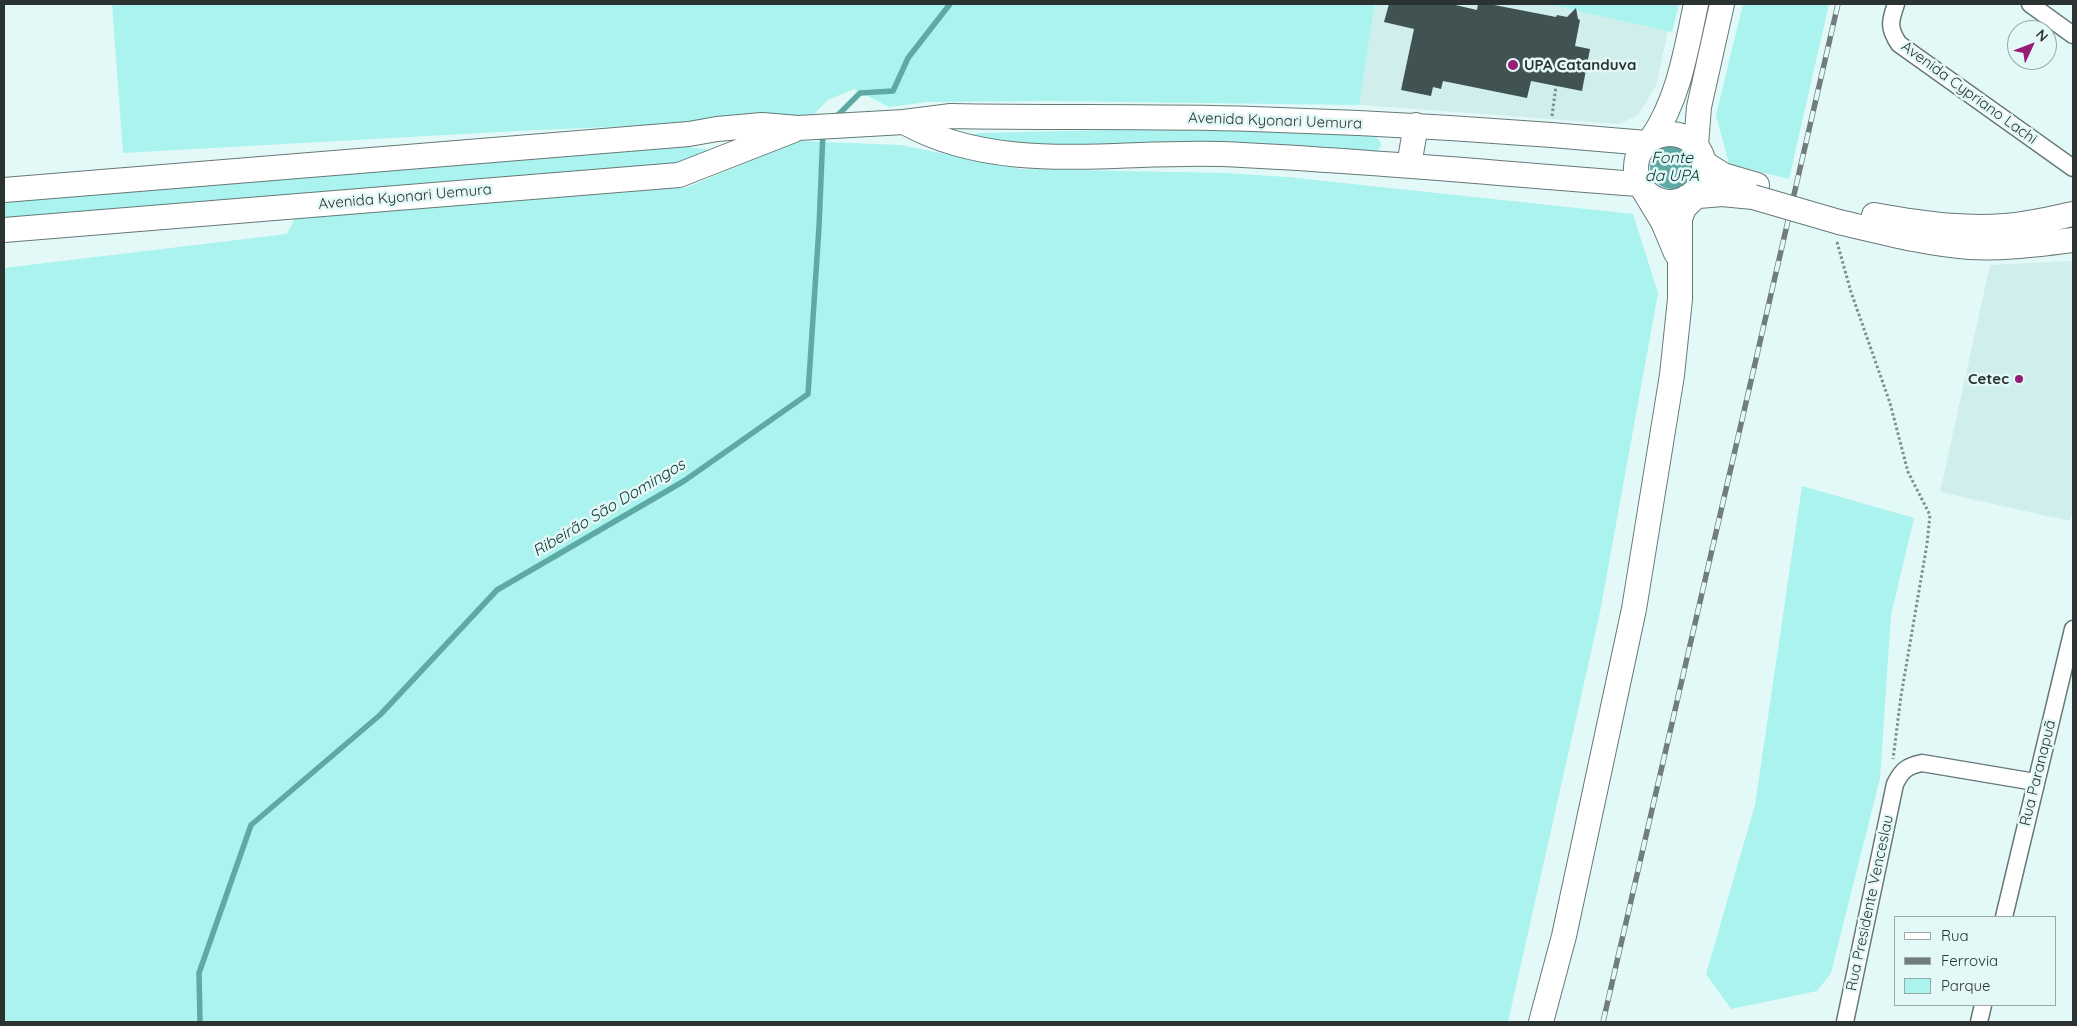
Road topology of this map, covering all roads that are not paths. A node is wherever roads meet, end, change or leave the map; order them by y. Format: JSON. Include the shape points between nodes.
{"nodes":[{"id":1,"x":1696,"y":4,"type":"edge"},
{"id":2,"x":1722,"y":4,"type":"edge"},
{"id":3,"x":1896,"y":4,"type":"edge"},
{"id":4,"x":2030,"y":4,"type":"edge"},
{"id":5,"x":2073,"y":35,"type":"edge"},
{"id":6,"x":904,"y":122,"type":"junction"},
{"id":7,"x":1416,"y":125,"type":"junction"},
{"id":8,"x":798,"y":128,"type":"junction"},
{"id":9,"x":1649,"y":140,"type":"junction"},
{"id":10,"x":1700,"y":154,"type":"junction"},
{"id":11,"x":1409,"y":166,"type":"junction"},
{"id":12,"x":2073,"y":168,"type":"edge"},
{"id":13,"x":1640,"y":184,"type":"junction"},
{"id":14,"x":4,"y":190,"type":"edge"},
{"id":15,"x":1755,"y":191,"type":"junction"},
{"id":16,"x":1692,"y":197,"type":"junction"},
{"id":17,"x":2073,"y":214,"type":"edge"},
{"id":18,"x":1837,"y":217,"type":"junction"},
{"id":19,"x":4,"y":230,"type":"edge"},
{"id":20,"x":2073,"y":240,"type":"edge"},
{"id":21,"x":1679,"y":261,"type":"junction"},
{"id":22,"x":2073,"y":629,"type":"edge"},
{"id":23,"x":2035,"y":782,"type":"junction"},
{"id":24,"x":2004,"y":916,"type":"edge"},
{"id":25,"x":1984,"y":1006,"type":"edge"},
{"id":26,"x":1541,"y":1022,"type":"edge"},
{"id":27,"x":1845,"y":1022,"type":"edge"},
{"id":28,"x":1979,"y":1022,"type":"edge"}],
"edges":[{"from":1,"to":9,"type":"street","via":[[1672,102],[1663,122]]},
{"from":2,"to":10,"type":"street","via":[[1699,107]]},
{"from":3,"to":12,"type":"street","name":"Avenida Cypriano Lachi","via":[[1890,20],[1892,34],[1899,44]]},
{"from":4,"to":5,"type":"street"},
{"from":6,"to":7,"type":"street","name":"Avenida Kyonari Uemura","via":[[951,116],[1251,119]]},
{"from":6,"to":8,"type":"street","name":"Avenida Kyonari Uemura"},
{"from":6,"to":11,"type":"street","via":[[957,145],[1000,153],[1062,156],[1220,154]]},
{"from":7,"to":9,"type":"street","name":"Avenida Kyonari Uemura"},
{"from":7,"to":11,"type":"street"},
{"from":8,"to":14,"type":"street","name":"Avenida Kyonari Uemura","via":[[762,125],[679,135]]},
{"from":8,"to":19,"type":"street","name":"Avenida Kyonari Uemura","via":[[680,175]]},
{"from":9,"to":10,"type":"street","via":[[1663,134],[1675,134],[1687,138]]},
{"from":9,"to":13,"type":"street","via":[[1639,152],[1636,162]]},
{"from":10,"to":15,"type":"street","via":[[1724,175]]},
{"from":10,"to":16,"type":"street","via":[[1703,176]]},
{"from":11,"to":13,"type":"street"},
{"from":13,"to":16,"type":"street","via":[[1646,193],[1666,202]]},
{"from":13,"to":21,"type":"street","via":[[1663,222]]},
{"from":15,"to":16,"type":"street"},
{"from":15,"to":18,"type":"street"},
{"from":16,"to":21,"type":"street","via":[[1680,219]]},
{"from":17,"to":18,"type":"street","via":[[2027,224],[1971,227]]},
{"from":18,"to":20,"type":"street","via":[[1901,236],[1970,247]]},
{"from":21,"to":26,"type":"street","via":[[1680,299],[1672,375],[1634,610],[1564,936]]},
{"from":22,"to":23,"type":"street","name":"Rua Paranapuã"},
{"from":23,"to":24,"type":"street","name":"Rua Paranapuã"},
{"from":23,"to":27,"type":"street","name":"Rua Presidente Venceslau","via":[[1922,763],[1910,765],[1901,772],[1895,784]]},
{"from":25,"to":28,"type":"street"}]}
